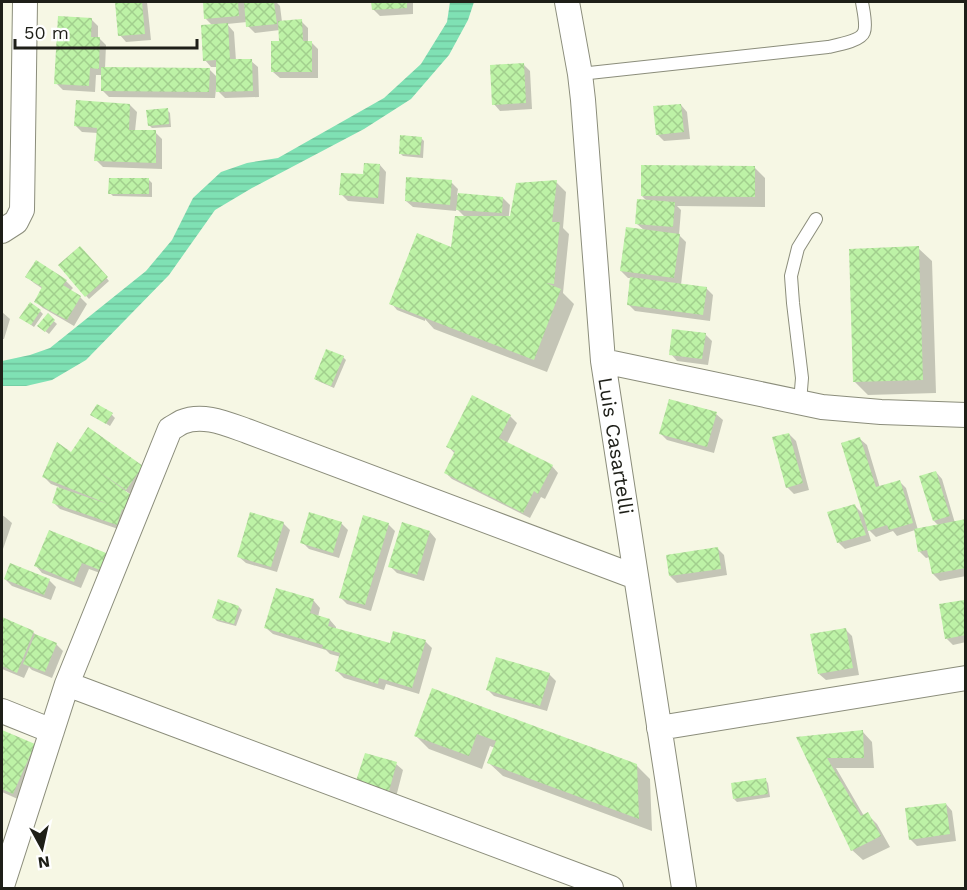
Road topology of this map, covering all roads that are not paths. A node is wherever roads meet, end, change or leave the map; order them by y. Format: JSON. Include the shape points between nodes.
{"nodes":[{"id":1,"x":25,"y":2,"type":"edge"},
{"id":2,"x":567,"y":2,"type":"edge"},
{"id":3,"x":862,"y":2,"type":"edge"},
{"id":4,"x":580,"y":74,"type":"junction"},
{"id":5,"x":816,"y":219,"type":"dead end"},
{"id":6,"x":2,"y":231,"type":"edge"},
{"id":7,"x":603,"y":361,"type":"junction"},
{"id":8,"x":800,"y":402,"type":"junction"},
{"id":9,"x":965,"y":415,"type":"edge"},
{"id":10,"x":636,"y":577,"type":"junction"},
{"id":11,"x":966,"y":678,"type":"edge"},
{"id":12,"x":68,"y":684,"type":"junction"},
{"id":13,"x":2,"y":711,"type":"edge"},
{"id":14,"x":659,"y":728,"type":"junction"},
{"id":15,"x":52,"y":731,"type":"junction"},
{"id":16,"x":2,"y":886,"type":"edge"},
{"id":17,"x":611,"y":888,"type":"edge"},
{"id":18,"x":684,"y":888,"type":"edge"}],
"edges":[{"from":1,"to":6,"type":"street","via":[[22,210],[16,222]]},
{"from":2,"to":4,"type":"street","name":"Luis Casartelli"},
{"from":3,"to":4,"type":"lane","via":[[862,36],[841,44]]},
{"from":4,"to":7,"type":"street","name":"Luis Casartelli"},
{"from":5,"to":8,"type":"lane","via":[[798,248],[791,276],[802,378]]},
{"from":7,"to":8,"type":"street"},
{"from":7,"to":10,"type":"street","name":"Luis Casartelli"},
{"from":8,"to":9,"type":"street","via":[[881,412]]},
{"from":10,"to":12,"type":"street","via":[[247,431],[203,419],[184,421],[170,429]]},
{"from":10,"to":14,"type":"street","name":"Luis Casartelli"},
{"from":11,"to":14,"type":"street"},
{"from":12,"to":15,"type":"street"},
{"from":12,"to":17,"type":"street"},
{"from":13,"to":15,"type":"street"},
{"from":14,"to":18,"type":"street","name":"Luis Casartelli"},
{"from":15,"to":16,"type":"street"}]}
